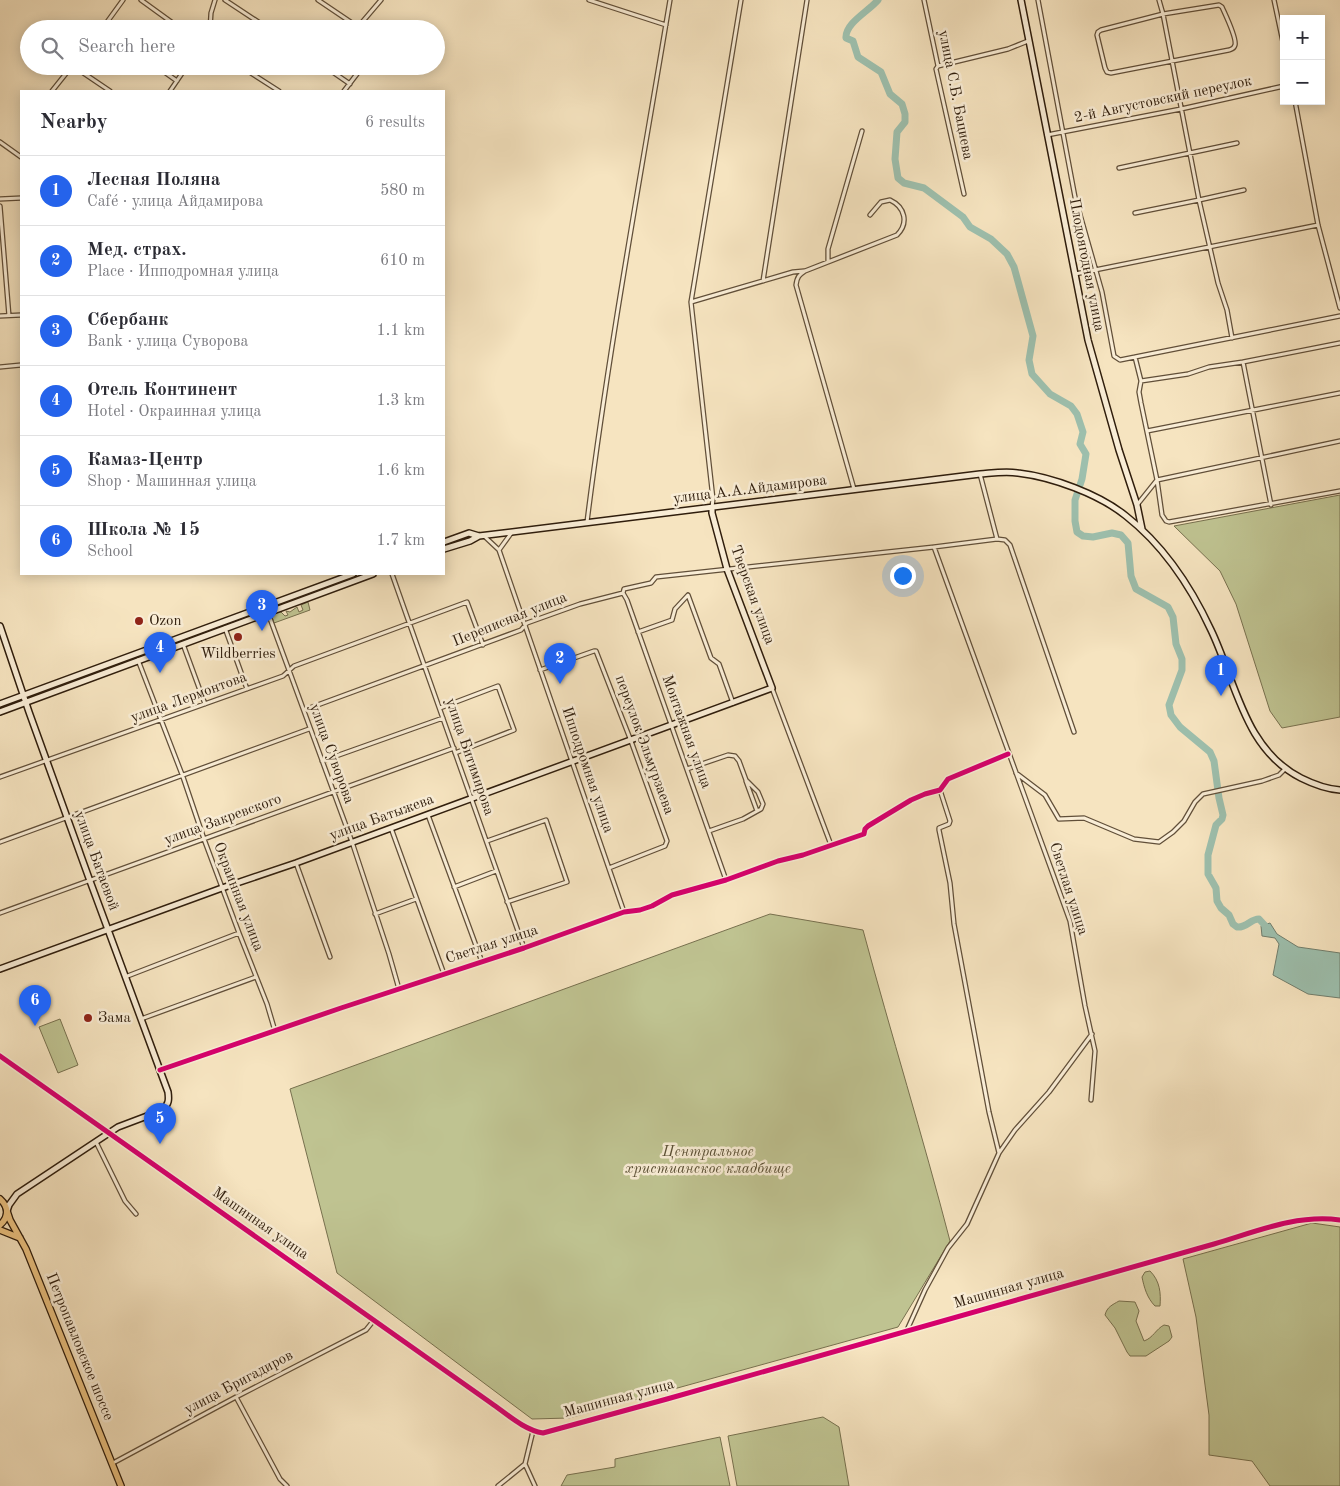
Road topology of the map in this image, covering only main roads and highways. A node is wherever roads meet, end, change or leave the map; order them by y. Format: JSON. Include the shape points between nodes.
{"nodes":[{"id":1,"x":1021,"y":0,"type":"edge"},
{"id":2,"x":712,"y":508,"type":"junction"},
{"id":3,"x":1142,"y":530,"type":"junction"},
{"id":4,"x":469,"y":533,"type":"junction"},
{"id":5,"x":480,"y":535,"type":"junction"},
{"id":6,"x":470,"y":540,"type":"junction"},
{"id":7,"x":445,"y":542,"type":"edge"},
{"id":8,"x":445,"y":549,"type":"edge"},
{"id":9,"x":350,"y":575,"type":"edge"},
{"id":10,"x":370,"y":575,"type":"edge"},
{"id":11,"x":0,"y":626,"type":"edge"},
{"id":12,"x":772,"y":688,"type":"joint"},
{"id":13,"x":23,"y":696,"type":"junction"},
{"id":14,"x":26,"y":702,"type":"junction"},
{"id":15,"x":0,"y":704,"type":"edge"},
{"id":16,"x":0,"y":712,"type":"edge"},
{"id":17,"x":1340,"y":790,"type":"edge"},
{"id":18,"x":108,"y":930,"type":"junction"},
{"id":19,"x":0,"y":970,"type":"edge"},
{"id":20,"x":17,"y":1194,"type":"junction"},
{"id":21,"x":10,"y":1196,"type":"dead end"},
{"id":22,"x":1,"y":1198,"type":"edge"},
{"id":23,"x":7,"y":1211,"type":"junction"},
{"id":24,"x":0,"y":1225,"type":"edge"},
{"id":25,"x":0,"y":1230,"type":"edge"},
{"id":26,"x":20,"y":1238,"type":"junction"},
{"id":27,"x":121,"y":1486,"type":"edge"}],
"edges":[{"from":1,"to":3,"type":"main road","name":"Плодоягодная улица","via":[[1088,340]]},
{"from":2,"to":3,"type":"main road","name":"улица А.А.Айдамирова","via":[[1005,472],[1059,482],[1124,514]]},
{"from":2,"to":5,"type":"main road","name":"улица А.А.Айдамирова"},
{"from":2,"to":12,"type":"main road","name":"Тверская улица","via":[[727,569]]},
{"from":3,"to":17,"type":"main road","name":"улица А.А.Айдамирова","via":[[1193,594],[1212,631],[1244,714],[1270,755],[1285,769],[1308,782]]},
{"from":4,"to":5,"type":"main road","name":"улица А.А.Айдамирова"},
{"from":4,"to":6,"type":"main road"},
{"from":4,"to":7,"type":"main road"},
{"from":5,"to":6,"type":"main road"},
{"from":6,"to":8,"type":"main road"},
{"from":9,"to":13,"type":"main road"},
{"from":10,"to":14,"type":"main road"},
{"from":11,"to":13,"type":"main road","name":"улица Батаевой"},
{"from":12,"to":18,"type":"main road","name":"улица Батыжева"},
{"from":13,"to":14,"type":"main road","name":"улица Батаевой"},
{"from":13,"to":15,"type":"main road"},
{"from":14,"to":16,"type":"main road"},
{"from":14,"to":18,"type":"main road","name":"улица Батаевой"},
{"from":18,"to":19,"type":"main road","name":"улица Батыжева"},
{"from":18,"to":20,"type":"main road","name":"улица Батаевой","via":[[168,1092],[168,1104],[164,1110],[118,1127]]},
{"from":20,"to":21,"type":"main road"},
{"from":20,"to":23,"type":"main road"},
{"from":22,"to":23,"type":"main road","name":"Петропавловское шоссе"},
{"from":23,"to":24,"type":"main road","via":[[5,1221]]},
{"from":23,"to":26,"type":"main road","name":"Петропавловское шоссе"},
{"from":25,"to":26,"type":"main road"},
{"from":26,"to":27,"type":"main road","name":"Петропавловское шоссе"}]}
